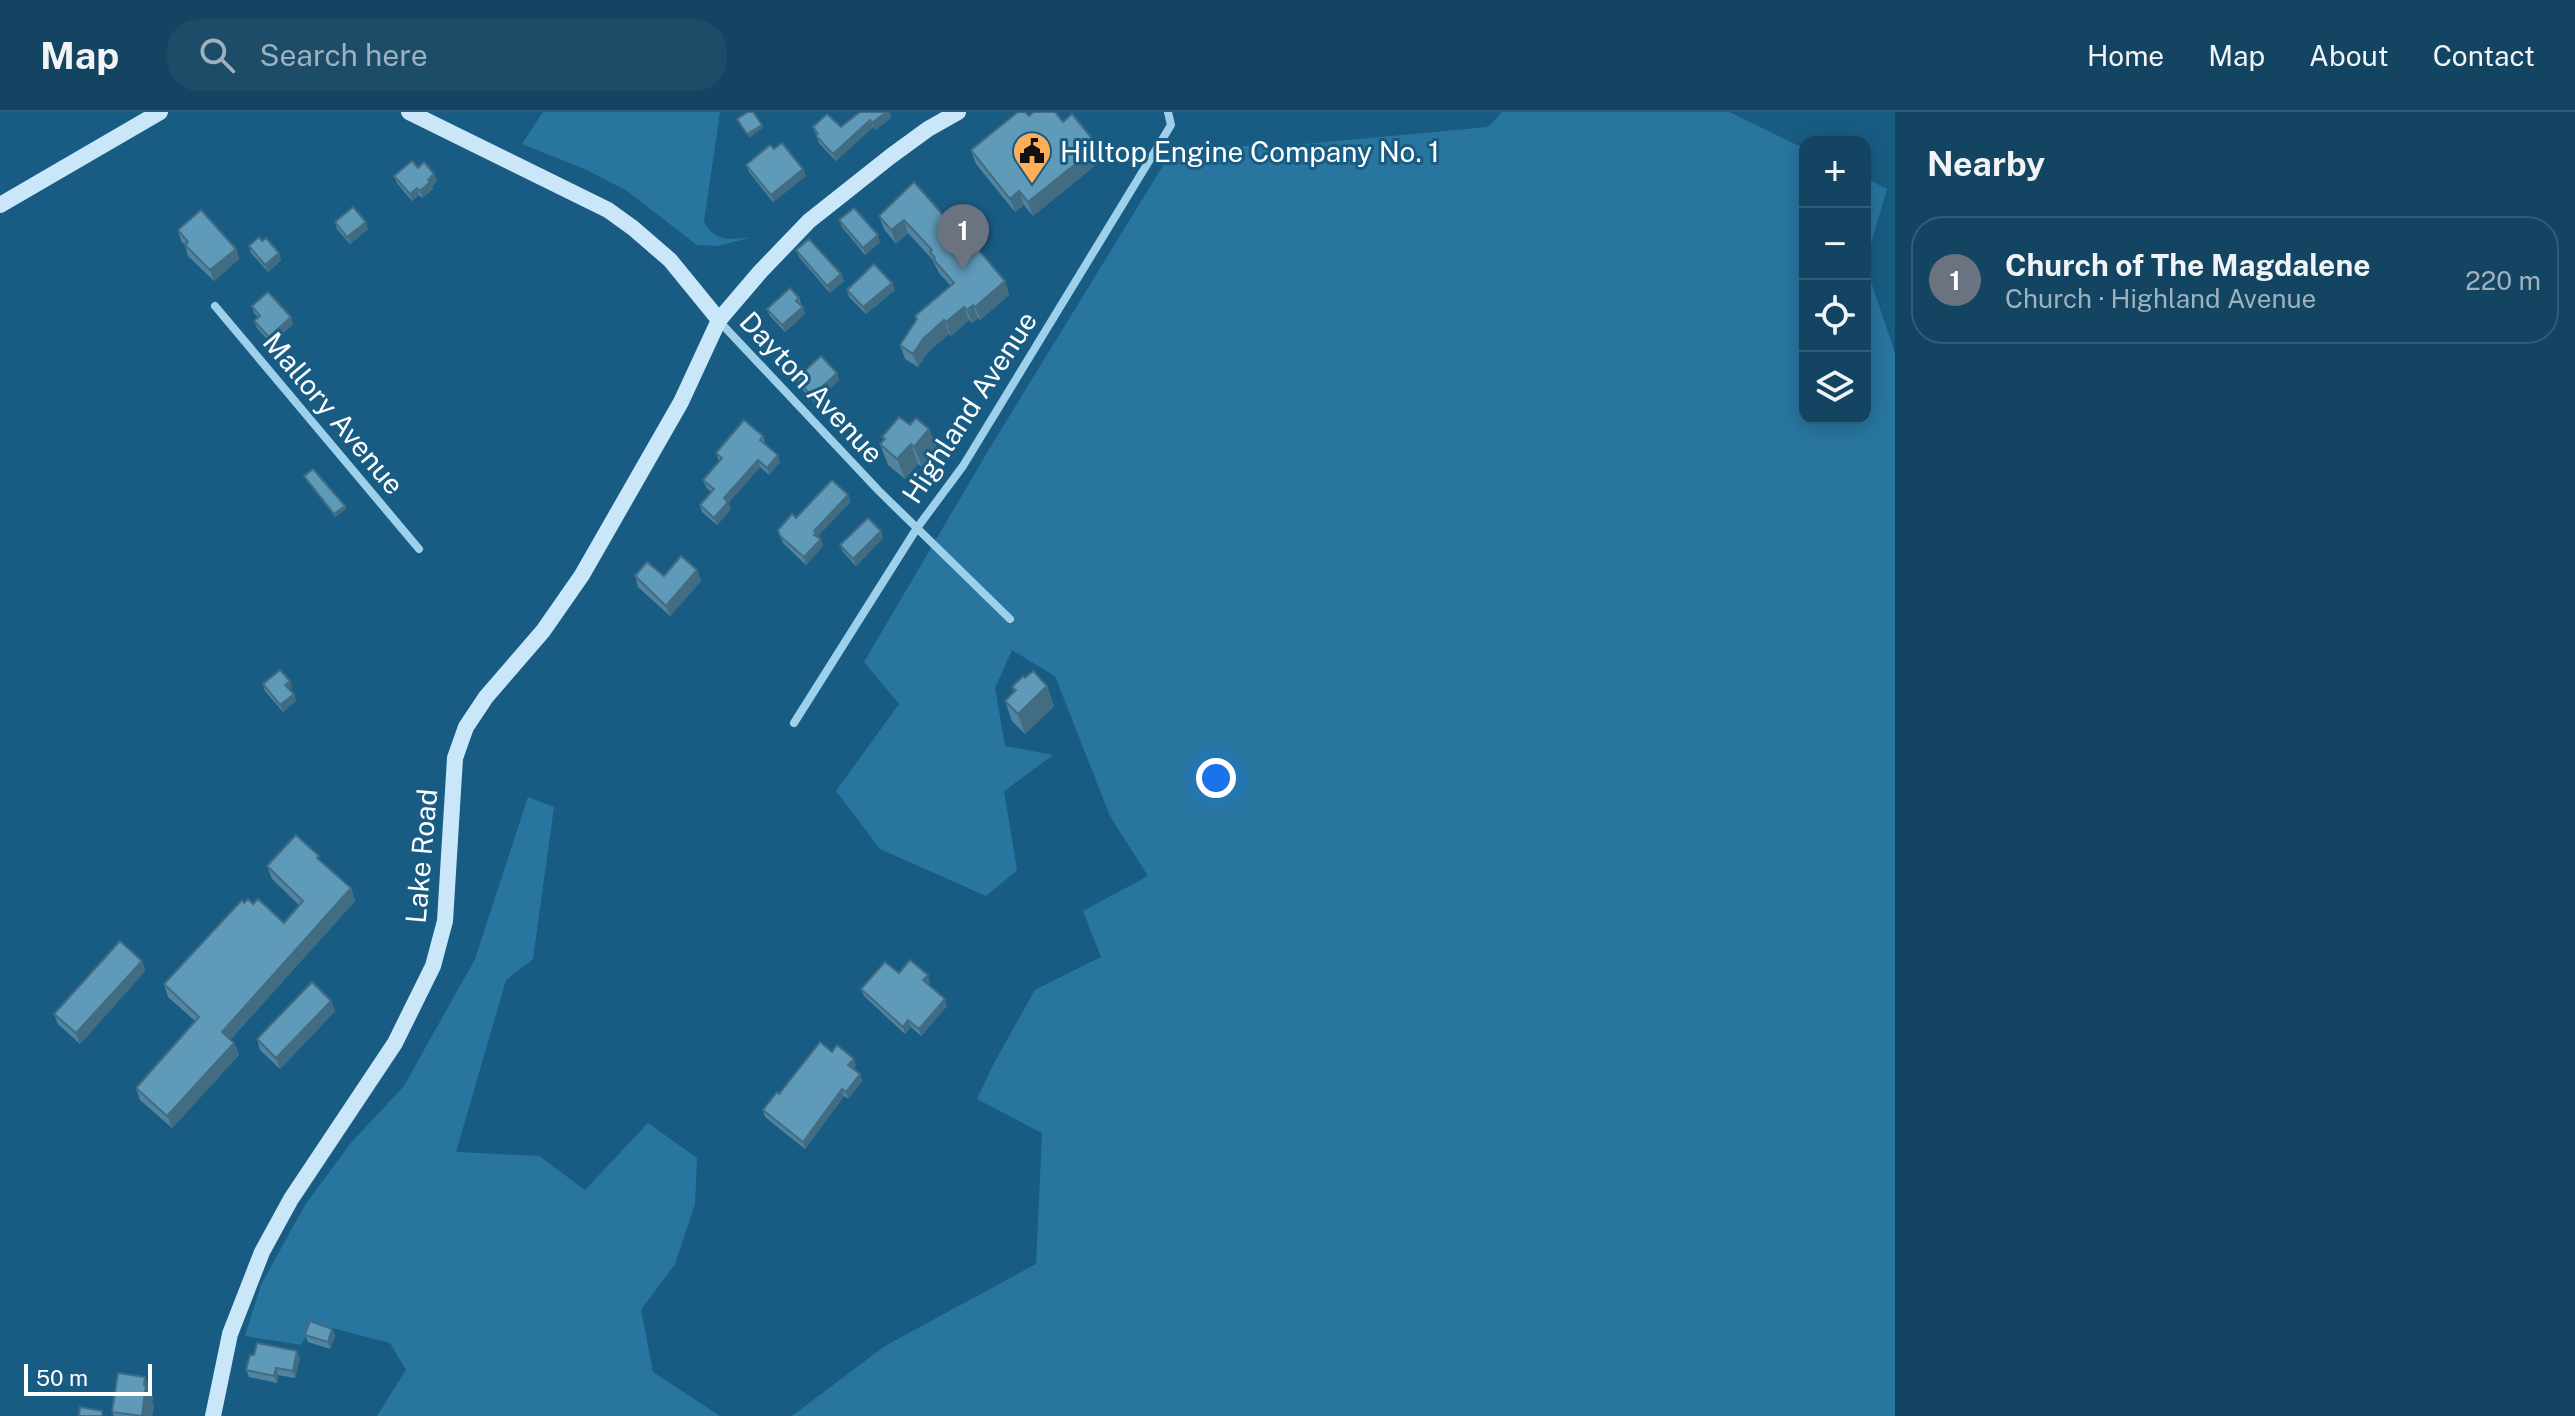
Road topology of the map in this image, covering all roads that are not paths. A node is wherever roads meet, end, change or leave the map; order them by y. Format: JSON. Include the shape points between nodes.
{"nodes":[{"id":1,"x":160,"y":112,"type":"edge"},
{"id":2,"x":409,"y":112,"type":"edge"},
{"id":3,"x":958,"y":112,"type":"edge"},
{"id":4,"x":1168,"y":112,"type":"edge"},
{"id":5,"x":0,"y":205,"type":"edge"},
{"id":6,"x":215,"y":306,"type":"dead end"},
{"id":7,"x":719,"y":320,"type":"junction"},
{"id":8,"x":917,"y":528,"type":"junction"},
{"id":9,"x":419,"y":549,"type":"dead end"},
{"id":10,"x":1010,"y":619,"type":"dead end"},
{"id":11,"x":794,"y":723,"type":"dead end"},
{"id":12,"x":213,"y":1416,"type":"edge"}],
"edges":[{"from":1,"to":5,"type":"street"},
{"from":2,"to":7,"type":"street","via":[[608,210],[670,260]]},
{"from":3,"to":7,"type":"street","name":"Lake Road","via":[[891,156],[809,221]]},
{"from":4,"to":8,"type":"street","name":"Highland Avenue","via":[[1171,125],[1163,139],[963,466]]},
{"from":6,"to":9,"type":"street","name":"Mallory Avenue"},
{"from":7,"to":8,"type":"street","name":"Dayton Avenue"},
{"from":7,"to":12,"type":"street","name":"Lake Road","via":[[681,402],[582,575],[466,727],[455,758],[445,921],[433,966],[395,1043],[262,1252],[230,1334]]},
{"from":8,"to":10,"type":"street","name":"Dayton Avenue"},
{"from":8,"to":11,"type":"street","name":"Highland Avenue"}]}
